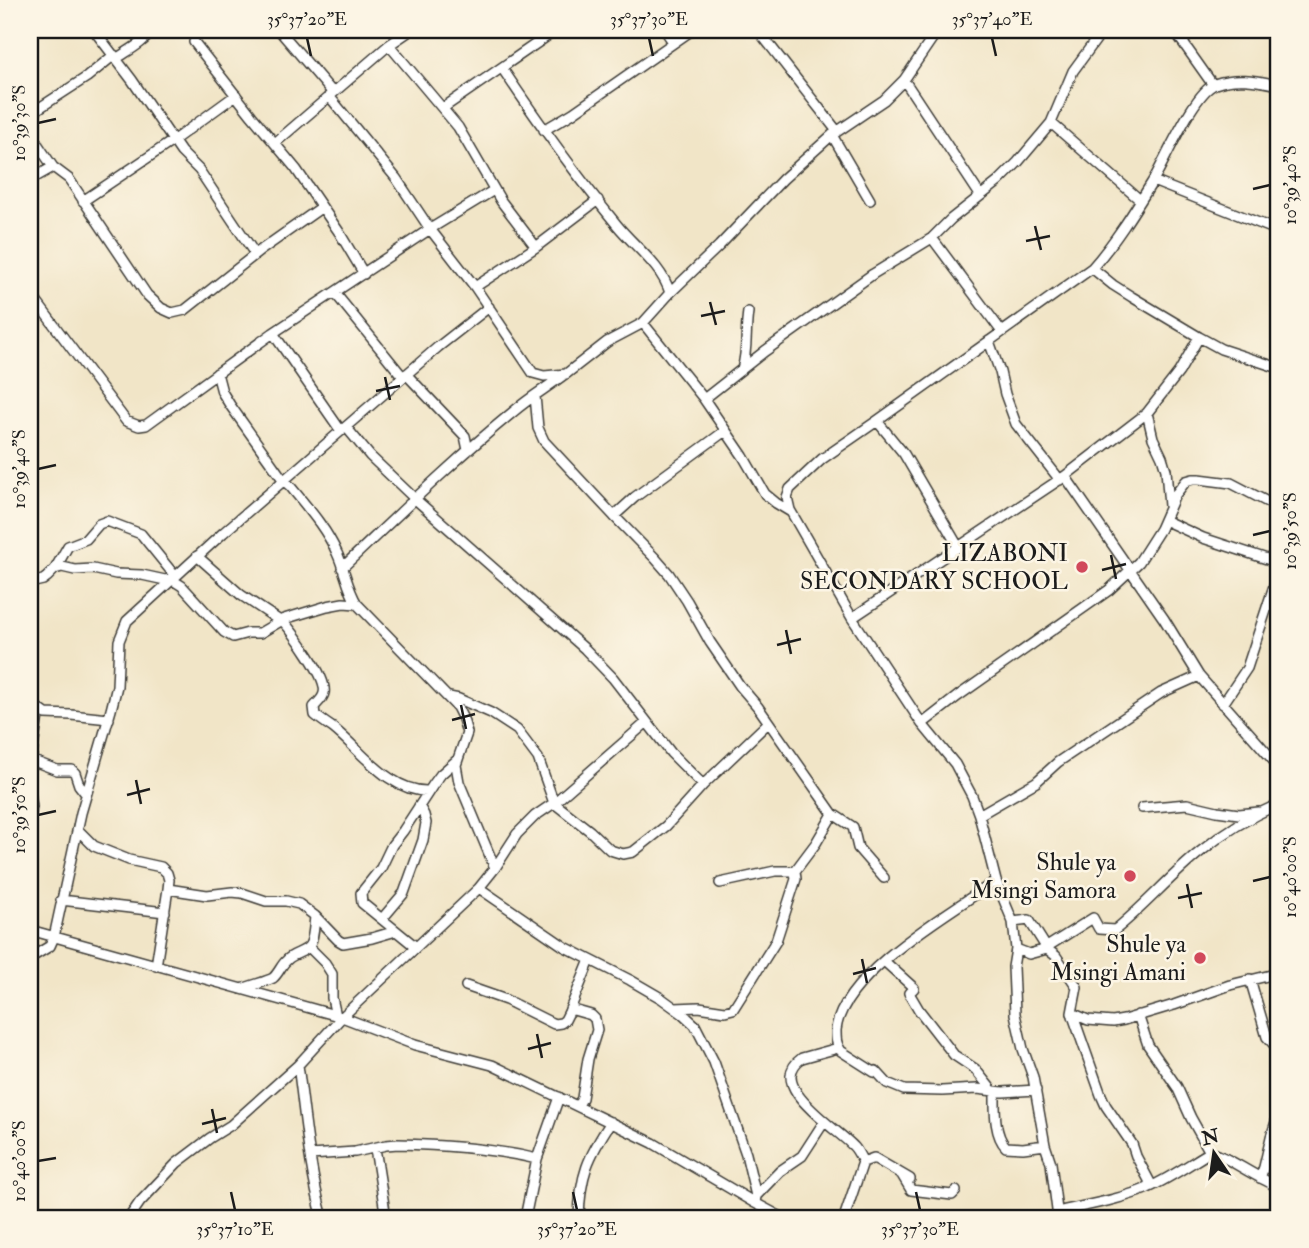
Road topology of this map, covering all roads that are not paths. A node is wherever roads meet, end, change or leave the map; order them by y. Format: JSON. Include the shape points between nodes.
{"nodes":[{"id":1,"x":94,"y":30,"type":"edge"},
{"id":2,"x":152,"y":30,"type":"edge"},
{"id":3,"x":411,"y":30,"type":"edge"},
{"id":4,"x":556,"y":30,"type":"edge"},
{"id":5,"x":665,"y":30,"type":"edge"},
{"id":6,"x":692,"y":30,"type":"edge"},
{"id":7,"x":758,"y":30,"type":"edge"},
{"id":8,"x":938,"y":30,"type":"edge"},
{"id":9,"x":1103,"y":30,"type":"edge"},
{"id":10,"x":1174,"y":30,"type":"edge"},
{"id":11,"x":1192,"y":30,"type":"edge"},
{"id":12,"x":283,"y":31,"type":"edge"},
{"id":13,"x":194,"y":42,"type":"dead end"},
{"id":14,"x":673,"y":42,"type":"junction"},
{"id":15,"x":1183,"y":42,"type":"junction"},
{"id":16,"x":389,"y":45,"type":"junction"},
{"id":17,"x":115,"y":57,"type":"junction"},
{"id":18,"x":502,"y":68,"type":"junction"},
{"id":19,"x":904,"y":80,"type":"junction"},
{"id":20,"x":1213,"y":85,"type":"junction"},
{"id":21,"x":1279,"y":85,"type":"edge"},
{"id":22,"x":236,"y":95,"type":"junction"},
{"id":23,"x":331,"y":95,"type":"junction"},
{"id":24,"x":443,"y":108,"type":"junction"},
{"id":25,"x":30,"y":114,"type":"edge"},
{"id":26,"x":1051,"y":123,"type":"junction"},
{"id":27,"x":544,"y":130,"type":"junction"},
{"id":28,"x":30,"y":133,"type":"edge"},
{"id":29,"x":835,"y":133,"type":"junction"},
{"id":30,"x":174,"y":140,"type":"junction"},
{"id":31,"x":275,"y":143,"type":"junction"},
{"id":32,"x":53,"y":167,"type":"junction"},
{"id":33,"x":30,"y":180,"type":"edge"},
{"id":34,"x":1153,"y":181,"type":"junction"},
{"id":35,"x":494,"y":190,"type":"junction"},
{"id":36,"x":980,"y":195,"type":"junction"},
{"id":37,"x":598,"y":200,"type":"junction"},
{"id":38,"x":870,"y":200,"type":"dead end"},
{"id":39,"x":1140,"y":200,"type":"junction"},
{"id":40,"x":83,"y":201,"type":"junction"},
{"id":41,"x":323,"y":207,"type":"junction"},
{"id":42,"x":430,"y":229,"type":"junction"},
{"id":43,"x":1279,"y":231,"type":"edge"},
{"id":44,"x":932,"y":238,"type":"junction"},
{"id":45,"x":536,"y":247,"type":"junction"},
{"id":46,"x":255,"y":254,"type":"junction"},
{"id":47,"x":1092,"y":268,"type":"junction"},
{"id":48,"x":364,"y":274,"type":"junction"},
{"id":49,"x":475,"y":287,"type":"junction"},
{"id":50,"x":30,"y":293,"type":"edge"},
{"id":51,"x":335,"y":293,"type":"junction"},
{"id":52,"x":670,"y":293,"type":"junction"},
{"id":53,"x":489,"y":307,"type":"junction"},
{"id":54,"x":748,"y":312,"type":"dead end"},
{"id":55,"x":643,"y":323,"type":"junction"},
{"id":56,"x":1002,"y":332,"type":"junction"},
{"id":57,"x":273,"y":333,"type":"junction"},
{"id":58,"x":1199,"y":337,"type":"junction"},
{"id":59,"x":989,"y":341,"type":"junction"},
{"id":60,"x":1279,"y":368,"type":"edge"},
{"id":61,"x":741,"y":369,"type":"junction"},
{"id":62,"x":217,"y":373,"type":"junction"},
{"id":63,"x":566,"y":373,"type":"junction"},
{"id":64,"x":405,"y":375,"type":"junction"},
{"id":65,"x":535,"y":396,"type":"junction"},
{"id":66,"x":704,"y":399,"type":"junction"},
{"id":67,"x":1147,"y":413,"type":"junction"},
{"id":68,"x":877,"y":421,"type":"junction"},
{"id":69,"x":343,"y":429,"type":"junction"},
{"id":70,"x":725,"y":431,"type":"junction"},
{"id":71,"x":468,"y":450,"type":"junction"},
{"id":72,"x":1063,"y":478,"type":"junction"},
{"id":73,"x":284,"y":481,"type":"junction"},
{"id":74,"x":414,"y":498,"type":"junction"},
{"id":75,"x":1169,"y":506,"type":"junction"},
{"id":76,"x":1279,"y":508,"type":"edge"},
{"id":77,"x":791,"y":512,"type":"junction"},
{"id":78,"x":614,"y":516,"type":"junction"},
{"id":79,"x":1164,"y":520,"type":"junction"},
{"id":80,"x":959,"y":548,"type":"junction"},
{"id":81,"x":197,"y":556,"type":"junction"},
{"id":82,"x":1279,"y":563,"type":"edge"},
{"id":83,"x":342,"y":568,"type":"junction"},
{"id":84,"x":55,"y":569,"type":"junction"},
{"id":85,"x":1130,"y":570,"type":"junction"},
{"id":86,"x":1279,"y":571,"type":"edge"},
{"id":87,"x":173,"y":578,"type":"junction"},
{"id":88,"x":30,"y":583,"type":"edge"},
{"id":89,"x":357,"y":604,"type":"junction"},
{"id":90,"x":852,"y":618,"type":"junction"},
{"id":91,"x":281,"y":621,"type":"junction"},
{"id":92,"x":1199,"y":676,"type":"junction"},
{"id":93,"x":449,"y":697,"type":"junction"},
{"id":94,"x":1223,"y":704,"type":"junction"},
{"id":95,"x":35,"y":709,"type":"edge"},
{"id":96,"x":109,"y":719,"type":"junction"},
{"id":97,"x":647,"y":722,"type":"junction"},
{"id":98,"x":768,"y":723,"type":"junction"},
{"id":99,"x":922,"y":724,"type":"junction"},
{"id":100,"x":459,"y":758,"type":"junction"},
{"id":101,"x":1279,"y":762,"type":"edge"},
{"id":102,"x":31,"y":763,"type":"edge"},
{"id":103,"x":703,"y":785,"type":"junction"},
{"id":104,"x":429,"y":791,"type":"junction"},
{"id":105,"x":30,"y":794,"type":"edge"},
{"id":106,"x":86,"y":794,"type":"junction"},
{"id":107,"x":554,"y":803,"type":"junction"},
{"id":108,"x":1279,"y":804,"type":"edge"},
{"id":109,"x":419,"y":806,"type":"junction"},
{"id":110,"x":1142,"y":808,"type":"dead end"},
{"id":111,"x":1261,"y":812,"type":"junction"},
{"id":112,"x":833,"y":814,"type":"junction"},
{"id":113,"x":979,"y":815,"type":"junction"},
{"id":114,"x":30,"y":817,"type":"edge"},
{"id":115,"x":78,"y":830,"type":"junction"},
{"id":116,"x":495,"y":868,"type":"junction"},
{"id":117,"x":795,"y":871,"type":"junction"},
{"id":118,"x":884,"y":878,"type":"dead end"},
{"id":119,"x":996,"y":881,"type":"junction"},
{"id":120,"x":720,"y":883,"type":"dead end"},
{"id":121,"x":479,"y":888,"type":"junction"},
{"id":122,"x":168,"y":889,"type":"junction"},
{"id":123,"x":61,"y":900,"type":"junction"},
{"id":124,"x":165,"y":912,"type":"junction"},
{"id":125,"x":315,"y":916,"type":"junction"},
{"id":126,"x":382,"y":919,"type":"junction"},
{"id":127,"x":1013,"y":922,"type":"junction"},
{"id":128,"x":30,"y":930,"type":"edge"},
{"id":129,"x":396,"y":931,"type":"junction"},
{"id":130,"x":54,"y":937,"type":"junction"},
{"id":131,"x":309,"y":947,"type":"junction"},
{"id":132,"x":416,"y":947,"type":"junction"},
{"id":133,"x":1016,"y":949,"type":"junction"},
{"id":134,"x":1043,"y":949,"type":"junction"},
{"id":135,"x":30,"y":958,"type":"edge"},
{"id":136,"x":590,"y":960,"type":"junction"},
{"id":137,"x":884,"y":961,"type":"junction"},
{"id":138,"x":156,"y":966,"type":"junction"},
{"id":139,"x":1279,"y":973,"type":"edge"},
{"id":140,"x":1250,"y":979,"type":"junction"},
{"id":141,"x":467,"y":986,"type":"dead end"},
{"id":142,"x":240,"y":989,"type":"junction"},
{"id":143,"x":675,"y":1008,"type":"junction"},
{"id":144,"x":570,"y":1009,"type":"junction"},
{"id":145,"x":1072,"y":1013,"type":"junction"},
{"id":146,"x":1139,"y":1015,"type":"junction"},
{"id":147,"x":340,"y":1017,"type":"junction"},
{"id":148,"x":838,"y":1048,"type":"junction"},
{"id":149,"x":1279,"y":1051,"type":"edge"},
{"id":150,"x":298,"y":1065,"type":"junction"},
{"id":151,"x":992,"y":1090,"type":"junction"},
{"id":152,"x":1036,"y":1090,"type":"junction"},
{"id":153,"x":559,"y":1097,"type":"junction"},
{"id":154,"x":578,"y":1106,"type":"junction"},
{"id":155,"x":1279,"y":1113,"type":"edge"},
{"id":156,"x":611,"y":1122,"type":"junction"},
{"id":157,"x":824,"y":1122,"type":"junction"},
{"id":158,"x":1045,"y":1145,"type":"junction"},
{"id":159,"x":375,"y":1148,"type":"junction"},
{"id":160,"x":1210,"y":1152,"type":"junction"},
{"id":161,"x":310,"y":1155,"type":"junction"},
{"id":162,"x":537,"y":1159,"type":"junction"},
{"id":163,"x":863,"y":1162,"type":"junction"},
{"id":164,"x":1260,"y":1178,"type":"junction"},
{"id":165,"x":1152,"y":1186,"type":"junction"},
{"id":166,"x":1279,"y":1190,"type":"edge"},
{"id":167,"x":956,"y":1191,"type":"dead end"},
{"id":168,"x":755,"y":1200,"type":"junction"},
{"id":169,"x":1057,"y":1215,"type":"edge"},
{"id":170,"x":129,"y":1218,"type":"edge"},
{"id":171,"x":323,"y":1218,"type":"edge"},
{"id":172,"x":386,"y":1218,"type":"edge"},
{"id":173,"x":525,"y":1218,"type":"edge"},
{"id":174,"x":579,"y":1218,"type":"edge"},
{"id":175,"x":783,"y":1218,"type":"edge"},
{"id":176,"x":844,"y":1218,"type":"edge"}],
"edges":[{"from":1,"to":17,"type":"street"},
{"from":2,"to":17,"type":"street"},
{"from":3,"to":16,"type":"street"},
{"from":4,"to":18,"type":"street"},
{"from":5,"to":14,"type":"street"},
{"from":6,"to":14,"type":"street"},
{"from":7,"to":29,"type":"street"},
{"from":8,"to":19,"type":"street"},
{"from":9,"to":26,"type":"street","via":[[1073,71]]},
{"from":10,"to":15,"type":"street"},
{"from":11,"to":15,"type":"street"},
{"from":12,"to":23,"type":"street"},
{"from":13,"to":22,"type":"street"},
{"from":14,"to":27,"type":"street"},
{"from":15,"to":20,"type":"street"},
{"from":16,"to":23,"type":"street"},
{"from":16,"to":24,"type":"street"},
{"from":17,"to":25,"type":"street"},
{"from":17,"to":30,"type":"street"},
{"from":18,"to":24,"type":"street"},
{"from":18,"to":27,"type":"street"},
{"from":19,"to":29,"type":"street","via":[[884,100]]},
{"from":19,"to":36,"type":"street"},
{"from":20,"to":21,"type":"street","via":[[1245,79]]},
{"from":20,"to":34,"type":"street","via":[[1188,116]]},
{"from":22,"to":30,"type":"street"},
{"from":22,"to":31,"type":"street"},
{"from":23,"to":31,"type":"street"},
{"from":23,"to":42,"type":"street"},
{"from":24,"to":35,"type":"street"},
{"from":26,"to":36,"type":"street","via":[[998,183]]},
{"from":26,"to":39,"type":"street"},
{"from":27,"to":37,"type":"street"},
{"from":28,"to":32,"type":"street"},
{"from":29,"to":38,"type":"street"},
{"from":29,"to":52,"type":"street"},
{"from":30,"to":40,"type":"street"},
{"from":30,"to":46,"type":"street"},
{"from":31,"to":41,"type":"street"},
{"from":32,"to":33,"type":"street"},
{"from":32,"to":40,"type":"street","via":[[69,179]]},
{"from":34,"to":39,"type":"street"},
{"from":34,"to":43,"type":"street"},
{"from":35,"to":42,"type":"street"},
{"from":35,"to":45,"type":"street"},
{"from":36,"to":44,"type":"street"},
{"from":37,"to":45,"type":"street"},
{"from":37,"to":52,"type":"street","via":[[663,276]]},
{"from":39,"to":47,"type":"street"},
{"from":40,"to":46,"type":"street","via":[[147,295],[172,313],[185,310]]},
{"from":41,"to":46,"type":"street"},
{"from":41,"to":48,"type":"street"},
{"from":42,"to":48,"type":"street"},
{"from":42,"to":49,"type":"street"},
{"from":44,"to":56,"type":"street"},
{"from":44,"to":61,"type":"street","via":[[873,274]]},
{"from":45,"to":49,"type":"street"},
{"from":47,"to":56,"type":"street"},
{"from":47,"to":58,"type":"street"},
{"from":48,"to":51,"type":"street"},
{"from":49,"to":53,"type":"street"},
{"from":50,"to":62,"type":"street","via":[[126,421],[146,425]]},
{"from":51,"to":57,"type":"street"},
{"from":51,"to":64,"type":"street"},
{"from":52,"to":55,"type":"street"},
{"from":53,"to":63,"type":"street","via":[[533,373]]},
{"from":53,"to":64,"type":"street"},
{"from":54,"to":61,"type":"street"},
{"from":55,"to":63,"type":"street","via":[[607,342]]},
{"from":55,"to":66,"type":"street"},
{"from":56,"to":59,"type":"street"},
{"from":57,"to":62,"type":"street"},
{"from":57,"to":69,"type":"street"},
{"from":58,"to":60,"type":"street"},
{"from":58,"to":67,"type":"street"},
{"from":59,"to":68,"type":"street"},
{"from":59,"to":72,"type":"street","via":[[1016,424]]},
{"from":61,"to":66,"type":"street"},
{"from":62,"to":73,"type":"street","via":[[222,392]]},
{"from":63,"to":65,"type":"street"},
{"from":64,"to":69,"type":"street"},
{"from":64,"to":71,"type":"street","via":[[465,436]]},
{"from":65,"to":71,"type":"street"},
{"from":65,"to":78,"type":"street","via":[[544,441]]},
{"from":66,"to":70,"type":"street"},
{"from":67,"to":72,"type":"street"},
{"from":67,"to":75,"type":"street","via":[[1163,457]]},
{"from":68,"to":77,"type":"street","via":[[796,482],[787,497]]},
{"from":68,"to":80,"type":"street","via":[[904,454]]},
{"from":69,"to":73,"type":"street"},
{"from":69,"to":74,"type":"street"},
{"from":70,"to":77,"type":"street","via":[[765,494]]},
{"from":70,"to":78,"type":"street"},
{"from":71,"to":74,"type":"street"},
{"from":72,"to":80,"type":"street"},
{"from":72,"to":85,"type":"street"},
{"from":73,"to":81,"type":"street"},
{"from":73,"to":83,"type":"street","via":[[337,551]]},
{"from":74,"to":83,"type":"street"},
{"from":74,"to":97,"type":"street","via":[[585,649]]},
{"from":75,"to":76,"type":"street","via":[[1181,486],[1193,479],[1231,483]]},
{"from":75,"to":79,"type":"street"},
{"from":77,"to":90,"type":"street"},
{"from":78,"to":98,"type":"street","via":[[669,574],[723,663]]},
{"from":79,"to":82,"type":"street"},
{"from":79,"to":85,"type":"street"},
{"from":80,"to":90,"type":"street"},
{"from":81,"to":87,"type":"street"},
{"from":81,"to":91,"type":"street"},
{"from":83,"to":89,"type":"street"},
{"from":84,"to":87,"type":"street"},
{"from":84,"to":87,"type":"street","via":[[68,546],[86,539],[107,521],[141,534]]},
{"from":84,"to":88,"type":"street","via":[[43,580]]},
{"from":85,"to":92,"type":"street"},
{"from":85,"to":99,"type":"street","via":[[1109,590]]},
{"from":86,"to":94,"type":"street","via":[[1248,668]]},
{"from":87,"to":91,"type":"street","via":[[230,636],[260,633]]},
{"from":87,"to":96,"type":"street","via":[[122,631]]},
{"from":89,"to":91,"type":"street","via":[[327,606]]},
{"from":89,"to":93,"type":"street"},
{"from":90,"to":99,"type":"street"},
{"from":91,"to":104,"type":"street","via":[[313,661],[323,682],[324,694],[314,707],[315,715],[398,782],[412,790]]},
{"from":92,"to":94,"type":"street"},
{"from":92,"to":113,"type":"street","via":[[1161,693],[1058,762],[1036,782]]},
{"from":93,"to":100,"type":"street","via":[[467,733]]},
{"from":93,"to":107,"type":"street","via":[[491,713],[517,730],[538,758]]},
{"from":94,"to":101,"type":"street","via":[[1272,760]]},
{"from":95,"to":96,"type":"street"},
{"from":95,"to":102,"type":"street"},
{"from":96,"to":106,"type":"street"},
{"from":97,"to":103,"type":"street"},
{"from":97,"to":107,"type":"street"},
{"from":98,"to":103,"type":"street"},
{"from":98,"to":112,"type":"street"},
{"from":99,"to":113,"type":"street","via":[[955,764]]},
{"from":100,"to":104,"type":"street"},
{"from":100,"to":116,"type":"street","via":[[458,782]]},
{"from":102,"to":106,"type":"street","via":[[72,771]]},
{"from":103,"to":107,"type":"street","via":[[666,826],[632,852],[610,850]]},
{"from":104,"to":109,"type":"street"},
{"from":105,"to":114,"type":"street"},
{"from":106,"to":115,"type":"street"},
{"from":107,"to":116,"type":"street","via":[[517,834]]},
{"from":108,"to":111,"type":"street"},
{"from":109,"to":126,"type":"street","via":[[426,823],[424,840],[404,893]]},
{"from":109,"to":126,"type":"street","via":[[361,893],[362,903]]},
{"from":110,"to":111,"type":"street","via":[[1187,804],[1239,814]]},
{"from":111,"to":134,"type":"street","via":[[1200,852],[1115,930],[1099,929],[1093,918]]},
{"from":112,"to":117,"type":"street"},
{"from":112,"to":118,"type":"street","via":[[853,827],[858,848]]},
{"from":113,"to":119,"type":"street"},
{"from":115,"to":122,"type":"street","via":[[94,846],[161,867],[167,873]]},
{"from":115,"to":123,"type":"street"},
{"from":116,"to":121,"type":"street"},
{"from":117,"to":120,"type":"street"},
{"from":117,"to":143,"type":"street","via":[[776,942],[733,1009]]},
{"from":119,"to":127,"type":"street"},
{"from":119,"to":137,"type":"street"},
{"from":121,"to":132,"type":"street"},
{"from":121,"to":136,"type":"street"},
{"from":122,"to":124,"type":"street"},
{"from":122,"to":125,"type":"street","via":[[207,895],[242,893],[265,901],[286,901]]},
{"from":123,"to":124,"type":"street"},
{"from":123,"to":130,"type":"street"},
{"from":124,"to":138,"type":"street"},
{"from":125,"to":129,"type":"street","via":[[342,943]]},
{"from":125,"to":131,"type":"street"},
{"from":126,"to":129,"type":"street"},
{"from":127,"to":133,"type":"street"},
{"from":127,"to":134,"type":"street","via":[[1029,920]]},
{"from":128,"to":130,"type":"street"},
{"from":129,"to":132,"type":"street"},
{"from":130,"to":135,"type":"street","via":[[50,946]]},
{"from":130,"to":138,"type":"street"},
{"from":131,"to":142,"type":"street","via":[[288,958],[272,979]]},
{"from":131,"to":147,"type":"street","via":[[332,974],[332,998]]},
{"from":132,"to":147,"type":"street"},
{"from":133,"to":134,"type":"street","via":[[1029,954]]},
{"from":133,"to":152,"type":"street","via":[[1015,1014]]},
{"from":134,"to":145,"type":"street","via":[[1056,956],[1077,987]]},
{"from":136,"to":143,"type":"street"},
{"from":136,"to":144,"type":"street"},
{"from":137,"to":148,"type":"street","via":[[859,985],[841,1014],[835,1040]]},
{"from":137,"to":151,"type":"street","via":[[914,988],[909,993],[919,1010],[954,1055],[978,1072]]},
{"from":138,"to":142,"type":"street"},
{"from":139,"to":140,"type":"street"},
{"from":140,"to":146,"type":"street"},
{"from":140,"to":149,"type":"street","via":[[1267,1037]]},
{"from":141,"to":144,"type":"street","via":[[554,1024],[565,1020]]},
{"from":142,"to":147,"type":"street"},
{"from":143,"to":168,"type":"street","via":[[695,1025],[714,1062],[746,1154]]},
{"from":144,"to":154,"type":"street","via":[[591,1015],[597,1030]]},
{"from":145,"to":146,"type":"street","via":[[1100,1021]]},
{"from":145,"to":165,"type":"street","via":[[1106,1106],[1132,1144]]},
{"from":146,"to":160,"type":"street","via":[[1149,1045],[1177,1087]]},
{"from":147,"to":150,"type":"street"},
{"from":147,"to":153,"type":"street","via":[[415,1045],[492,1065]]},
{"from":148,"to":151,"type":"street","via":[[904,1090]]},
{"from":148,"to":157,"type":"street","via":[[802,1058],[791,1073],[796,1092]]},
{"from":150,"to":161,"type":"street"},
{"from":150,"to":170,"type":"street","via":[[231,1125],[177,1163]]},
{"from":151,"to":152,"type":"street"},
{"from":151,"to":158,"type":"street","via":[[1001,1142],[1006,1147]]},
{"from":152,"to":158,"type":"street"},
{"from":153,"to":154,"type":"street"},
{"from":153,"to":162,"type":"street"},
{"from":154,"to":156,"type":"street"},
{"from":155,"to":164,"type":"street"},
{"from":156,"to":168,"type":"street"},
{"from":156,"to":174,"type":"street","via":[[587,1163]]},
{"from":157,"to":163,"type":"street","via":[[855,1148]]},
{"from":157,"to":168,"type":"street","via":[[802,1156],[780,1171]]},
{"from":158,"to":169,"type":"street"},
{"from":159,"to":161,"type":"street"},
{"from":159,"to":162,"type":"street","via":[[439,1145]]},
{"from":159,"to":172,"type":"street"},
{"from":160,"to":164,"type":"street","via":[[1230,1158]]},
{"from":160,"to":165,"type":"street"},
{"from":161,"to":171,"type":"street"},
{"from":162,"to":173,"type":"street"},
{"from":163,"to":167,"type":"street","via":[[874,1158],[905,1176],[911,1190],[952,1195]]},
{"from":163,"to":176,"type":"street"},
{"from":164,"to":166,"type":"street"},
{"from":165,"to":169,"type":"street"},
{"from":168,"to":175,"type":"street"}]}
